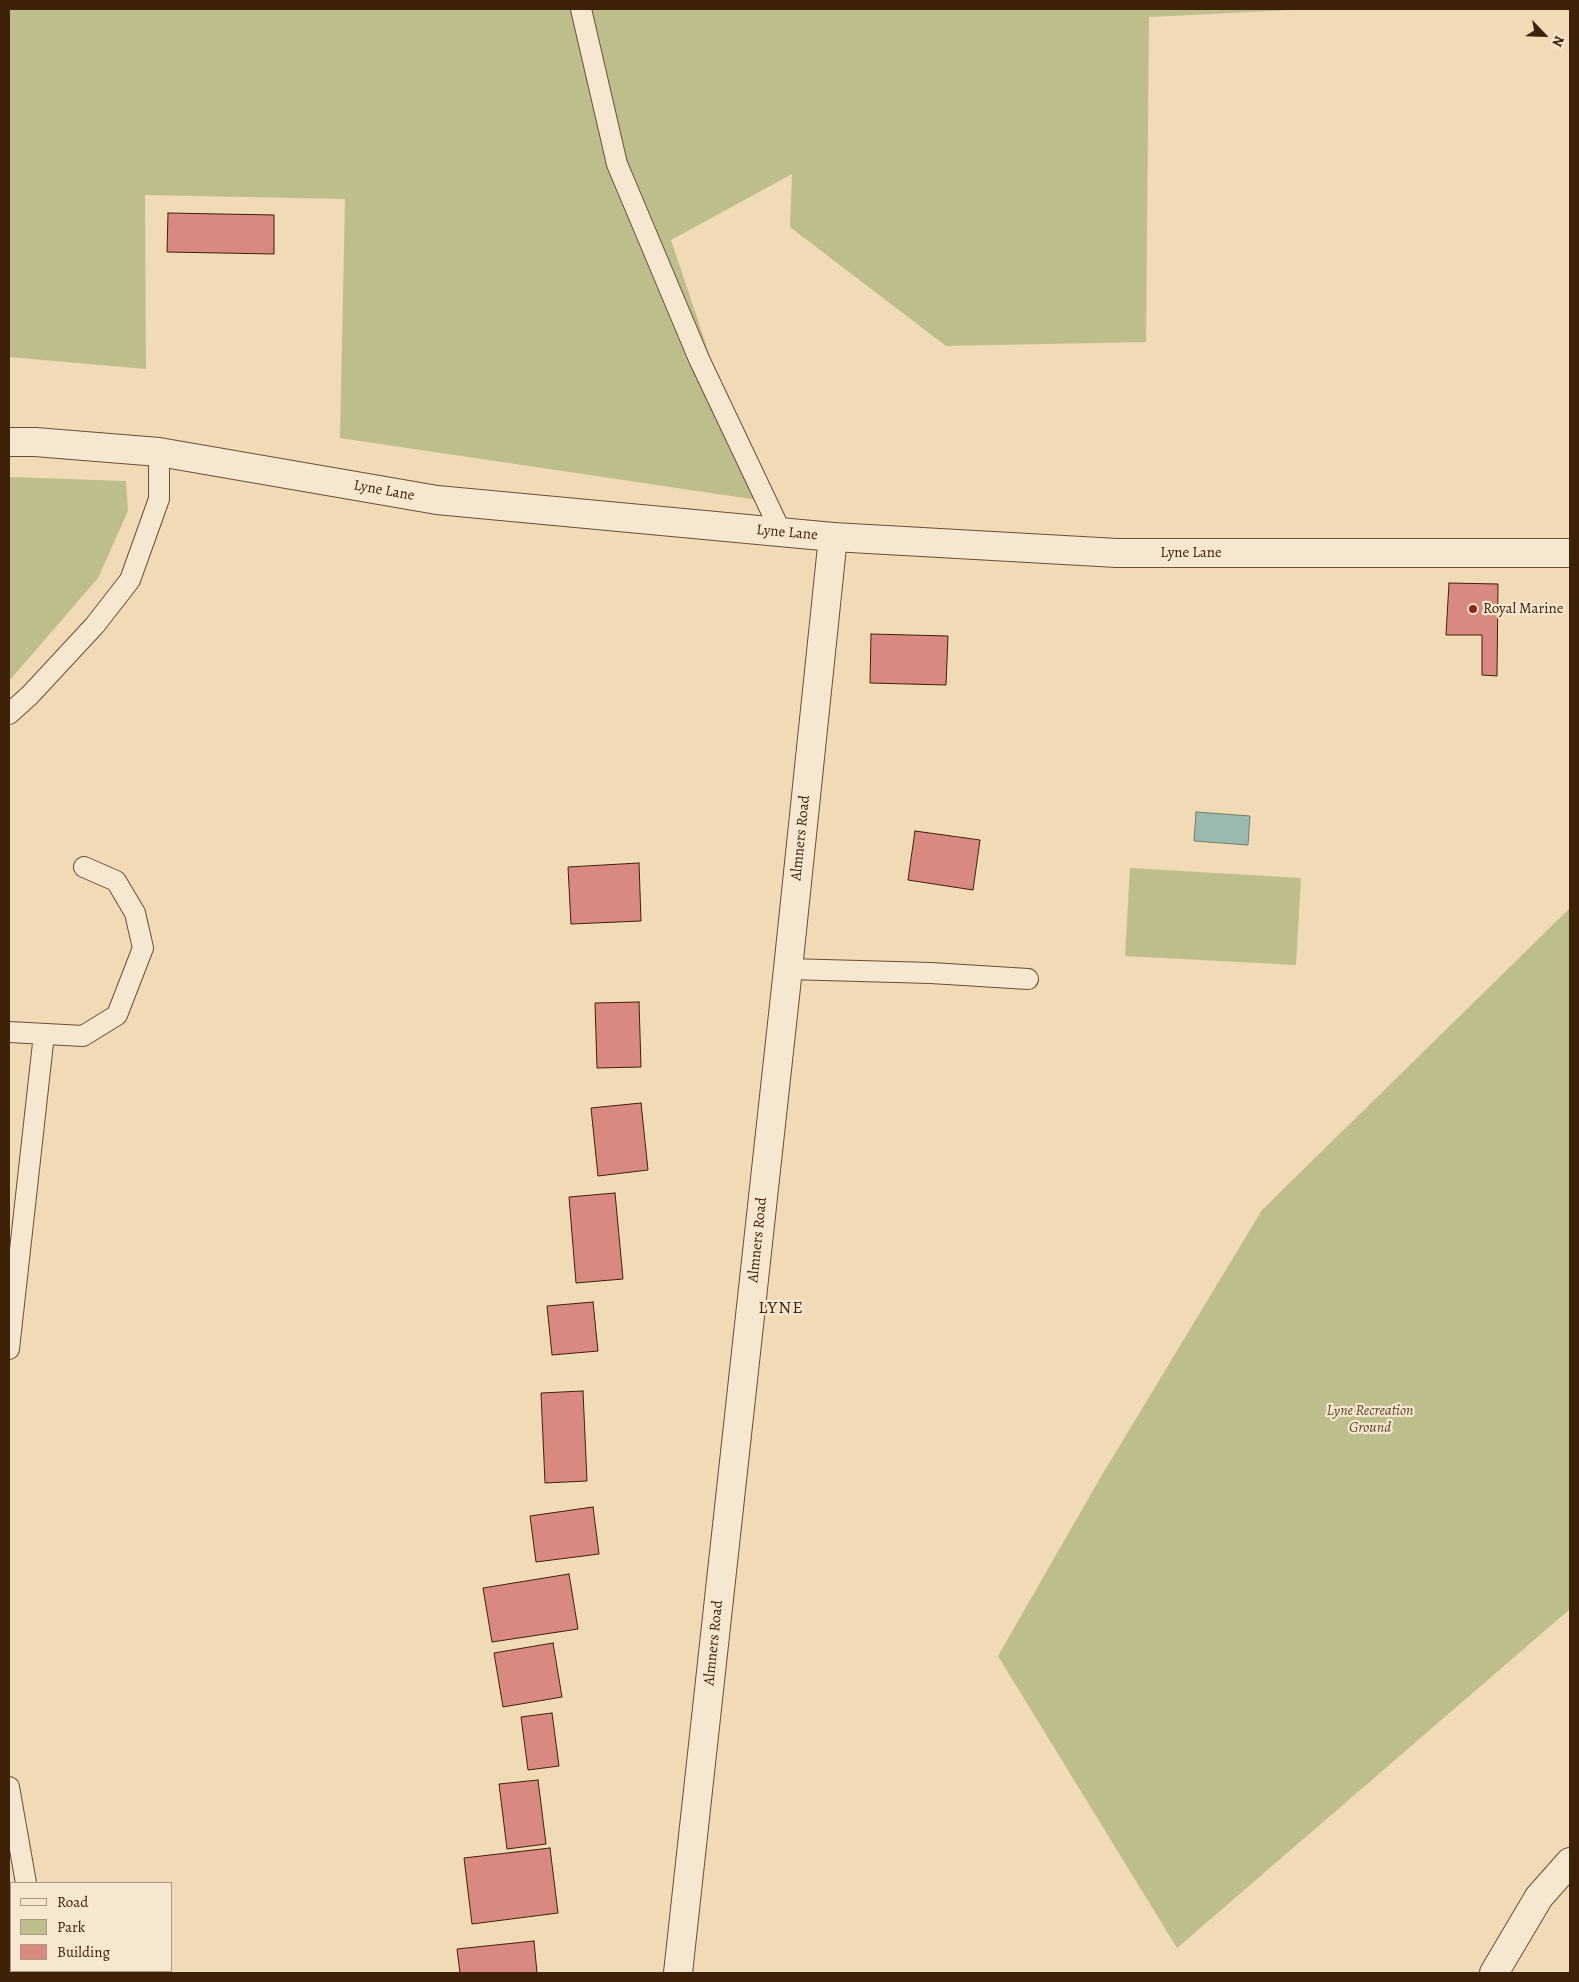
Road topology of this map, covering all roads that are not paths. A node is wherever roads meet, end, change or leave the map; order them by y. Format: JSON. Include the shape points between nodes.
{"nodes":[{"id":1,"x":581,"y":9,"type":"edge"},
{"id":2,"x":9,"y":442,"type":"edge"},
{"id":3,"x":159,"y":452,"type":"junction"},
{"id":4,"x":781,"y":532,"type":"junction"},
{"id":5,"x":833,"y":537,"type":"junction"},
{"id":6,"x":1570,"y":553,"type":"edge"},
{"id":7,"x":9,"y":714,"type":"edge"},
{"id":8,"x":84,"y":867,"type":"dead end"},
{"id":9,"x":788,"y":969,"type":"junction"},
{"id":10,"x":1028,"y":979,"type":"dead end"},
{"id":11,"x":9,"y":1032,"type":"edge"},
{"id":12,"x":44,"y":1034,"type":"junction"},
{"id":13,"x":9,"y":1349,"type":"edge"},
{"id":14,"x":9,"y":1787,"type":"edge"},
{"id":15,"x":1570,"y":1862,"type":"edge"},
{"id":16,"x":26,"y":1882,"type":"edge"},
{"id":17,"x":678,"y":1973,"type":"edge"},
{"id":18,"x":1494,"y":1973,"type":"edge"}],
"edges":[{"from":1,"to":4,"type":"lane","via":[[617,164],[699,359]]},
{"from":2,"to":3,"type":"street","name":"Lyne Lane"},
{"from":3,"to":4,"type":"street","name":"Lyne Lane","via":[[437,500]]},
{"from":3,"to":7,"type":"lane","via":[[159,499],[130,580],[95,625]]},
{"from":4,"to":5,"type":"street","name":"Lyne Lane"},
{"from":5,"to":6,"type":"street","name":"Lyne Lane","via":[[1117,553]]},
{"from":5,"to":9,"type":"street","name":"Almners Road"},
{"from":8,"to":12,"type":"lane","via":[[116,881],[135,913],[143,948],[117,1015],[83,1036]]},
{"from":9,"to":10,"type":"lane"},
{"from":9,"to":17,"type":"street","name":"Almners Road"},
{"from":11,"to":12,"type":"lane"},
{"from":12,"to":13,"type":"lane"},
{"from":14,"to":16,"type":"lane"},
{"from":15,"to":18,"type":"street","via":[[1540,1897]]}]}
